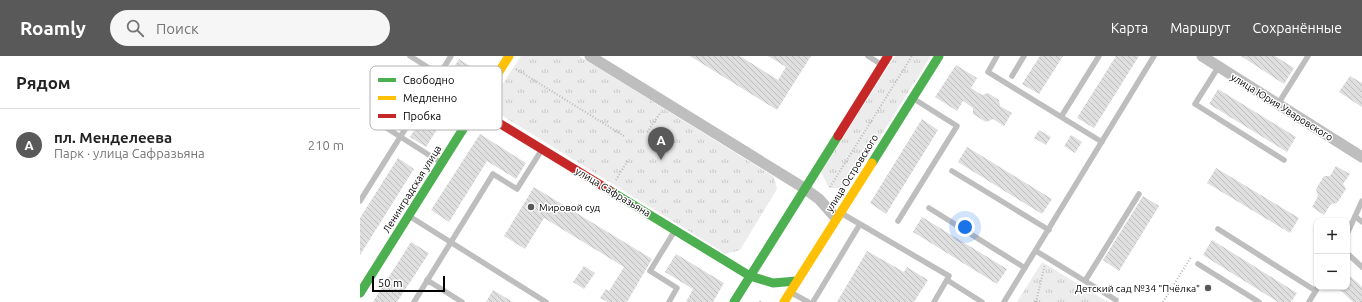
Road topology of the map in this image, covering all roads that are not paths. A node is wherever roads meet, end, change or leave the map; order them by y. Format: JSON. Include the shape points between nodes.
{"nodes":[{"id":1,"x":410,"y":56,"type":"edge"},
{"id":2,"x":451,"y":56,"type":"edge"},
{"id":3,"x":590,"y":56,"type":"edge"},
{"id":4,"x":868,"y":56,"type":"edge"},
{"id":5,"x":888,"y":56,"type":"edge"},
{"id":6,"x":939,"y":56,"type":"edge"},
{"id":7,"x":998,"y":56,"type":"edge"},
{"id":8,"x":1024,"y":56,"type":"edge"},
{"id":9,"x":1099,"y":56,"type":"edge"},
{"id":10,"x":1154,"y":56,"type":"edge"},
{"id":11,"x":1202,"y":56,"type":"edge"},
{"id":12,"x":504,"y":57,"type":"edge"},
{"id":13,"x":1306,"y":57,"type":"edge"},
{"id":14,"x":882,"y":65,"type":"junction"},
{"id":15,"x":426,"y":66,"type":"edge"},
{"id":16,"x":445,"y":66,"type":"edge"},
{"id":17,"x":499,"y":66,"type":"edge"},
{"id":18,"x":1219,"y":66,"type":"junction"},
{"id":19,"x":1012,"y":76,"type":"dead end"},
{"id":20,"x":912,"y":98,"type":"junction"},
{"id":21,"x":1278,"y":104,"type":"junction"},
{"id":22,"x":1061,"y":117,"type":"junction"},
{"id":23,"x":502,"y":125,"type":"edge"},
{"id":24,"x":390,"y":130,"type":"edge"},
{"id":25,"x":405,"y":130,"type":"edge"},
{"id":26,"x":463,"y":130,"type":"edge"},
{"id":27,"x":401,"y":137,"type":"junction"},
{"id":28,"x":1102,"y":142,"type":"junction"},
{"id":29,"x":542,"y":149,"type":"junction"},
{"id":30,"x":1361,"y":155,"type":"edge"},
{"id":31,"x":1284,"y":160,"type":"dead end"},
{"id":32,"x":442,"y":163,"type":"junction"},
{"id":33,"x":952,"y":171,"type":"dead end"},
{"id":34,"x":804,"y":188,"type":"junction"},
{"id":35,"x":360,"y":189,"type":"edge"},
{"id":36,"x":366,"y":192,"type":"junction"},
{"id":37,"x":1139,"y":194,"type":"dead end"},
{"id":38,"x":360,"y":201,"type":"edge"},
{"id":39,"x":1362,"y":201,"type":"edge"},
{"id":40,"x":929,"y":208,"type":"dead end"},
{"id":41,"x":838,"y":215,"type":"junction"},
{"id":42,"x":408,"y":216,"type":"junction"},
{"id":43,"x":1355,"y":216,"type":"junction"},
{"id":44,"x":898,"y":221,"type":"dead end"},
{"id":45,"x":1362,"y":222,"type":"edge"},
{"id":46,"x":860,"y":224,"type":"junction"},
{"id":47,"x":1350,"y":227,"type":"edge"},
{"id":48,"x":1218,"y":229,"type":"dead end"},
{"id":49,"x":676,"y":230,"type":"junction"},
{"id":50,"x":1049,"y":230,"type":"junction"},
{"id":51,"x":451,"y":242,"type":"junction"},
{"id":52,"x":1036,"y":252,"type":"junction"},
{"id":53,"x":1349,"y":254,"type":"edge"},
{"id":54,"x":1198,"y":264,"type":"dead end"},
{"id":55,"x":1362,"y":266,"type":"edge"},
{"id":56,"x":1025,"y":268,"type":"junction"},
{"id":57,"x":750,"y":276,"type":"junction"},
{"id":58,"x":427,"y":280,"type":"junction"},
{"id":59,"x":797,"y":280,"type":"junction"},
{"id":60,"x":947,"y":280,"type":"junction"},
{"id":61,"x":1085,"y":281,"type":"junction"},
{"id":62,"x":1314,"y":287,"type":"edge"},
{"id":63,"x":1316,"y":290,"type":"edge"},
{"id":64,"x":790,"y":292,"type":"junction"},
{"id":65,"x":360,"y":294,"type":"edge"},
{"id":66,"x":1116,"y":300,"type":"dead end"},
{"id":67,"x":414,"y":302,"type":"edge"},
{"id":68,"x":462,"y":302,"type":"edge"},
{"id":69,"x":546,"y":302,"type":"edge"},
{"id":70,"x":668,"y":302,"type":"edge"},
{"id":71,"x":734,"y":302,"type":"edge"},
{"id":72,"x":784,"y":302,"type":"edge"},
{"id":73,"x":808,"y":302,"type":"edge"},
{"id":74,"x":813,"y":302,"type":"edge"},
{"id":75,"x":934,"y":302,"type":"edge"},
{"id":76,"x":982,"y":302,"type":"edge"},
{"id":77,"x":1004,"y":302,"type":"edge"},
{"id":78,"x":1259,"y":302,"type":"edge"},
{"id":79,"x":1309,"y":302,"type":"edge"}],
"edges":[{"from":1,"to":15,"type":"lane"},
{"from":2,"to":16,"type":"lane"},
{"from":3,"to":34,"type":"street"},
{"from":4,"to":14,"type":"lane"},
{"from":5,"to":14,"type":"street"},
{"from":6,"to":20,"type":"street","name":"улица Островского"},
{"from":7,"to":22,"type":"lane","via":[[988,72]]},
{"from":8,"to":19,"type":"lane"},
{"from":9,"to":22,"type":"lane"},
{"from":10,"to":28,"type":"lane"},
{"from":11,"to":18,"type":"street","name":"улица Юрия Уваровского"},
{"from":12,"to":17,"type":"street","name":"Ленинградская улица"},
{"from":13,"to":21,"type":"lane"},
{"from":14,"to":34,"type":"street"},
{"from":18,"to":21,"type":"street","name":"улица Юрия Уваровского"},
{"from":18,"to":31,"type":"lane","via":[[1195,104]]},
{"from":20,"to":41,"type":"street","name":"улица Островского"},
{"from":20,"to":44,"type":"lane","via":[[957,126]]},
{"from":21,"to":30,"type":"street","name":"улица Юрия Уваровского"},
{"from":22,"to":28,"type":"lane"},
{"from":23,"to":29,"type":"street","name":"улица Сафразьяна"},
{"from":24,"to":27,"type":"lane"},
{"from":25,"to":27,"type":"lane"},
{"from":26,"to":32,"type":"street","name":"Ленинградская улица"},
{"from":27,"to":32,"type":"lane"},
{"from":27,"to":36,"type":"lane"},
{"from":28,"to":50,"type":"lane"},
{"from":29,"to":49,"type":"street","name":"улица Сафразьяна"},
{"from":29,"to":51,"type":"lane","via":[[517,189],[493,174]]},
{"from":32,"to":42,"type":"street","name":"Ленинградская улица"},
{"from":33,"to":50,"type":"lane"},
{"from":34,"to":41,"type":"street"},
{"from":34,"to":57,"type":"street"},
{"from":35,"to":36,"type":"lane"},
{"from":36,"to":38,"type":"lane"},
{"from":37,"to":61,"type":"lane"},
{"from":39,"to":43,"type":"lane"},
{"from":40,"to":56,"type":"lane"},
{"from":41,"to":46,"type":"lane"},
{"from":41,"to":59,"type":"street","name":"улица Островского"},
{"from":42,"to":51,"type":"lane"},
{"from":42,"to":65,"type":"street","name":"Ленинградская улица","via":[[368,276]]},
{"from":43,"to":45,"type":"lane"},
{"from":43,"to":47,"type":"lane"},
{"from":46,"to":60,"type":"lane","via":[[949,276]]},
{"from":46,"to":74,"type":"lane"},
{"from":48,"to":62,"type":"lane"},
{"from":49,"to":57,"type":"street","name":"улица Сафразьяна"},
{"from":49,"to":70,"type":"lane","via":[[650,271],[677,288]]},
{"from":50,"to":52,"type":"lane"},
{"from":51,"to":58,"type":"lane"},
{"from":51,"to":69,"type":"lane"},
{"from":52,"to":56,"type":"lane"},
{"from":52,"to":61,"type":"lane"},
{"from":53,"to":55,"type":"lane"},
{"from":54,"to":78,"type":"lane"},
{"from":56,"to":77,"type":"lane"},
{"from":57,"to":59,"type":"street","name":"улица Сафразьяна","via":[[765,282],[781,284]]},
{"from":57,"to":71,"type":"street"},
{"from":58,"to":67,"type":"lane"},
{"from":58,"to":68,"type":"lane"},
{"from":59,"to":64,"type":"street","name":"улица Островского"},
{"from":60,"to":75,"type":"lane"},
{"from":60,"to":76,"type":"lane"},
{"from":61,"to":66,"type":"lane"},
{"from":63,"to":79,"type":"lane"},
{"from":64,"to":72,"type":"street","name":"улица Островского"},
{"from":64,"to":73,"type":"lane"}]}
